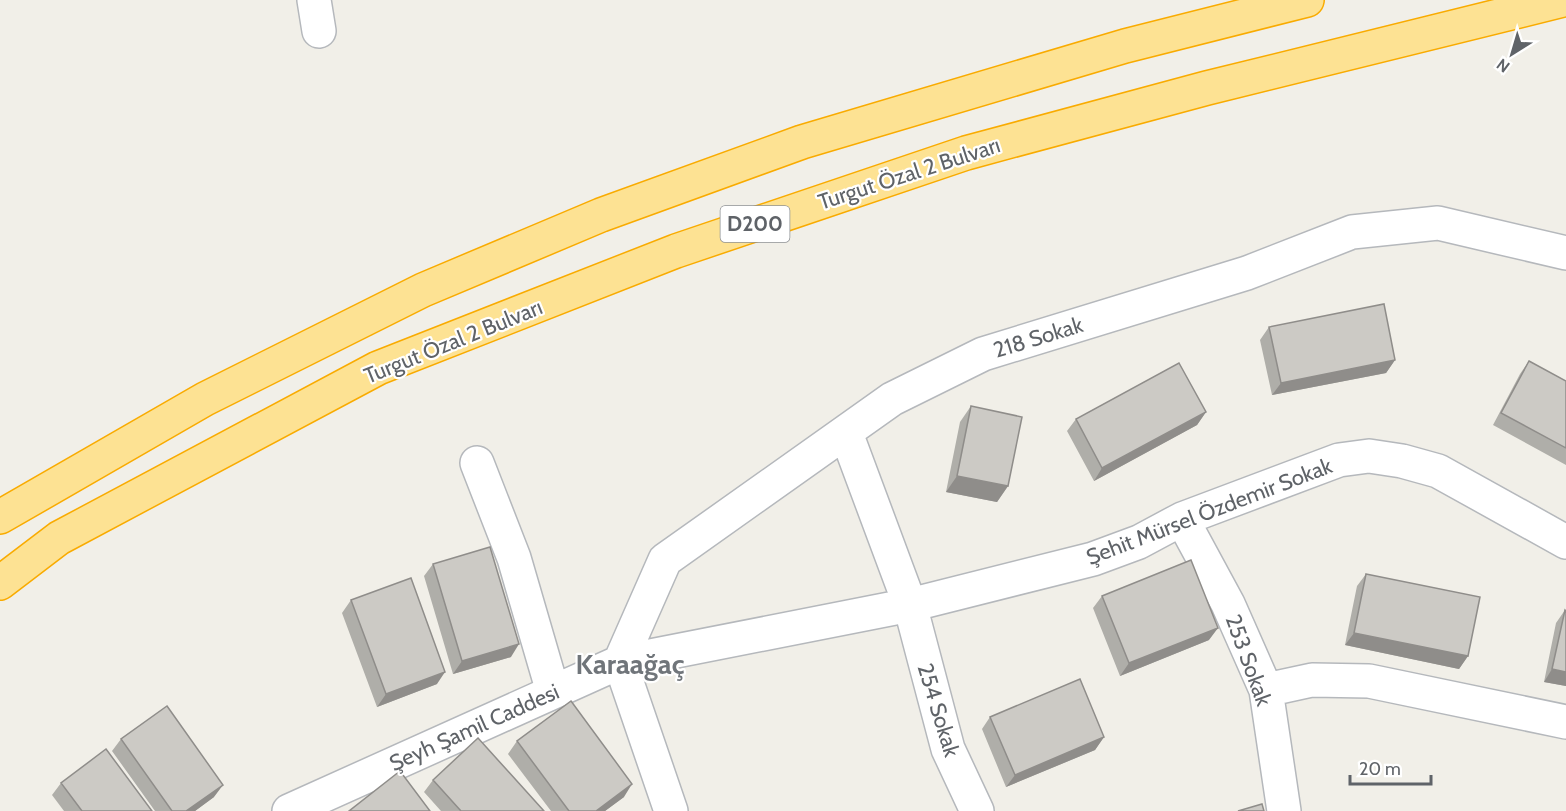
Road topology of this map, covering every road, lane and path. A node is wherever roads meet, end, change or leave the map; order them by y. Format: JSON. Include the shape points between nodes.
{"nodes":[{"id":1,"x":1307,"y":0,"type":"edge"},
{"id":2,"x":1563,"y":0,"type":"edge"},
{"id":3,"x":1566,"y":253,"type":"edge"},
{"id":4,"x":846,"y":433,"type":"junction"},
{"id":5,"x":477,"y":463,"type":"dead end"},
{"id":6,"x":0,"y":517,"type":"edge"},
{"id":7,"x":1182,"y":519,"type":"junction"},
{"id":8,"x":1566,"y":542,"type":"edge"},
{"id":9,"x":0,"y":584,"type":"edge"},
{"id":10,"x":910,"y":605,"type":"junction"},
{"id":11,"x":620,"y":662,"type":"junction"},
{"id":12,"x":1266,"y":690,"type":"junction"},
{"id":13,"x":553,"y":692,"type":"junction"},
{"id":14,"x":1566,"y":722,"type":"edge"},
{"id":15,"x":289,"y":811,"type":"edge"},
{"id":16,"x":671,"y":811,"type":"edge"},
{"id":17,"x":977,"y":811,"type":"edge"},
{"id":18,"x":1284,"y":811,"type":"edge"}],
"edges":[{"from":1,"to":6,"type":"highway","number":"D200","via":[[1125,46],[813,138],[602,215],[423,290],[205,399]]},
{"from":2,"to":9,"type":"highway","name":"Turgut Özal 2 Bulvarı","number":"D200","via":[[1207,88],[966,153],[676,251],[378,368],[59,538]]},
{"from":3,"to":4,"type":"street","name":"218 Sokak","via":[[1438,223],[1352,232],[1247,273],[983,354],[892,399]]},
{"from":4,"to":10,"type":"street","name":"254 Sokak"},
{"from":4,"to":11,"type":"street","name":"218 Sokak","via":[[665,560]]},
{"from":5,"to":13,"type":"street","via":[[514,558]]},
{"from":7,"to":8,"type":"street","name":"Şehit Mürsel Özdemir Sokak","via":[[1339,460],[1369,456],[1438,471]]},
{"from":7,"to":10,"type":"street","name":"Şehit Mürsel Özdemir Sokak","via":[[1139,542],[1093,559]]},
{"from":7,"to":12,"type":"street","name":"253 Sokak","via":[[1228,604]]},
{"from":10,"to":11,"type":"street","name":"Şeyh Şamil Caddesi"},
{"from":10,"to":17,"type":"street","name":"254 Sokak","via":[[948,748]]},
{"from":11,"to":13,"type":"street","name":"Şeyh Şamil Caddesi"},
{"from":11,"to":16,"type":"street"},
{"from":12,"to":14,"type":"street","via":[[1311,680],[1370,681]]},
{"from":12,"to":18,"type":"street","name":"253 Sokak"},
{"from":13,"to":15,"type":"street","name":"Şeyh Şamil Caddesi"}]}
